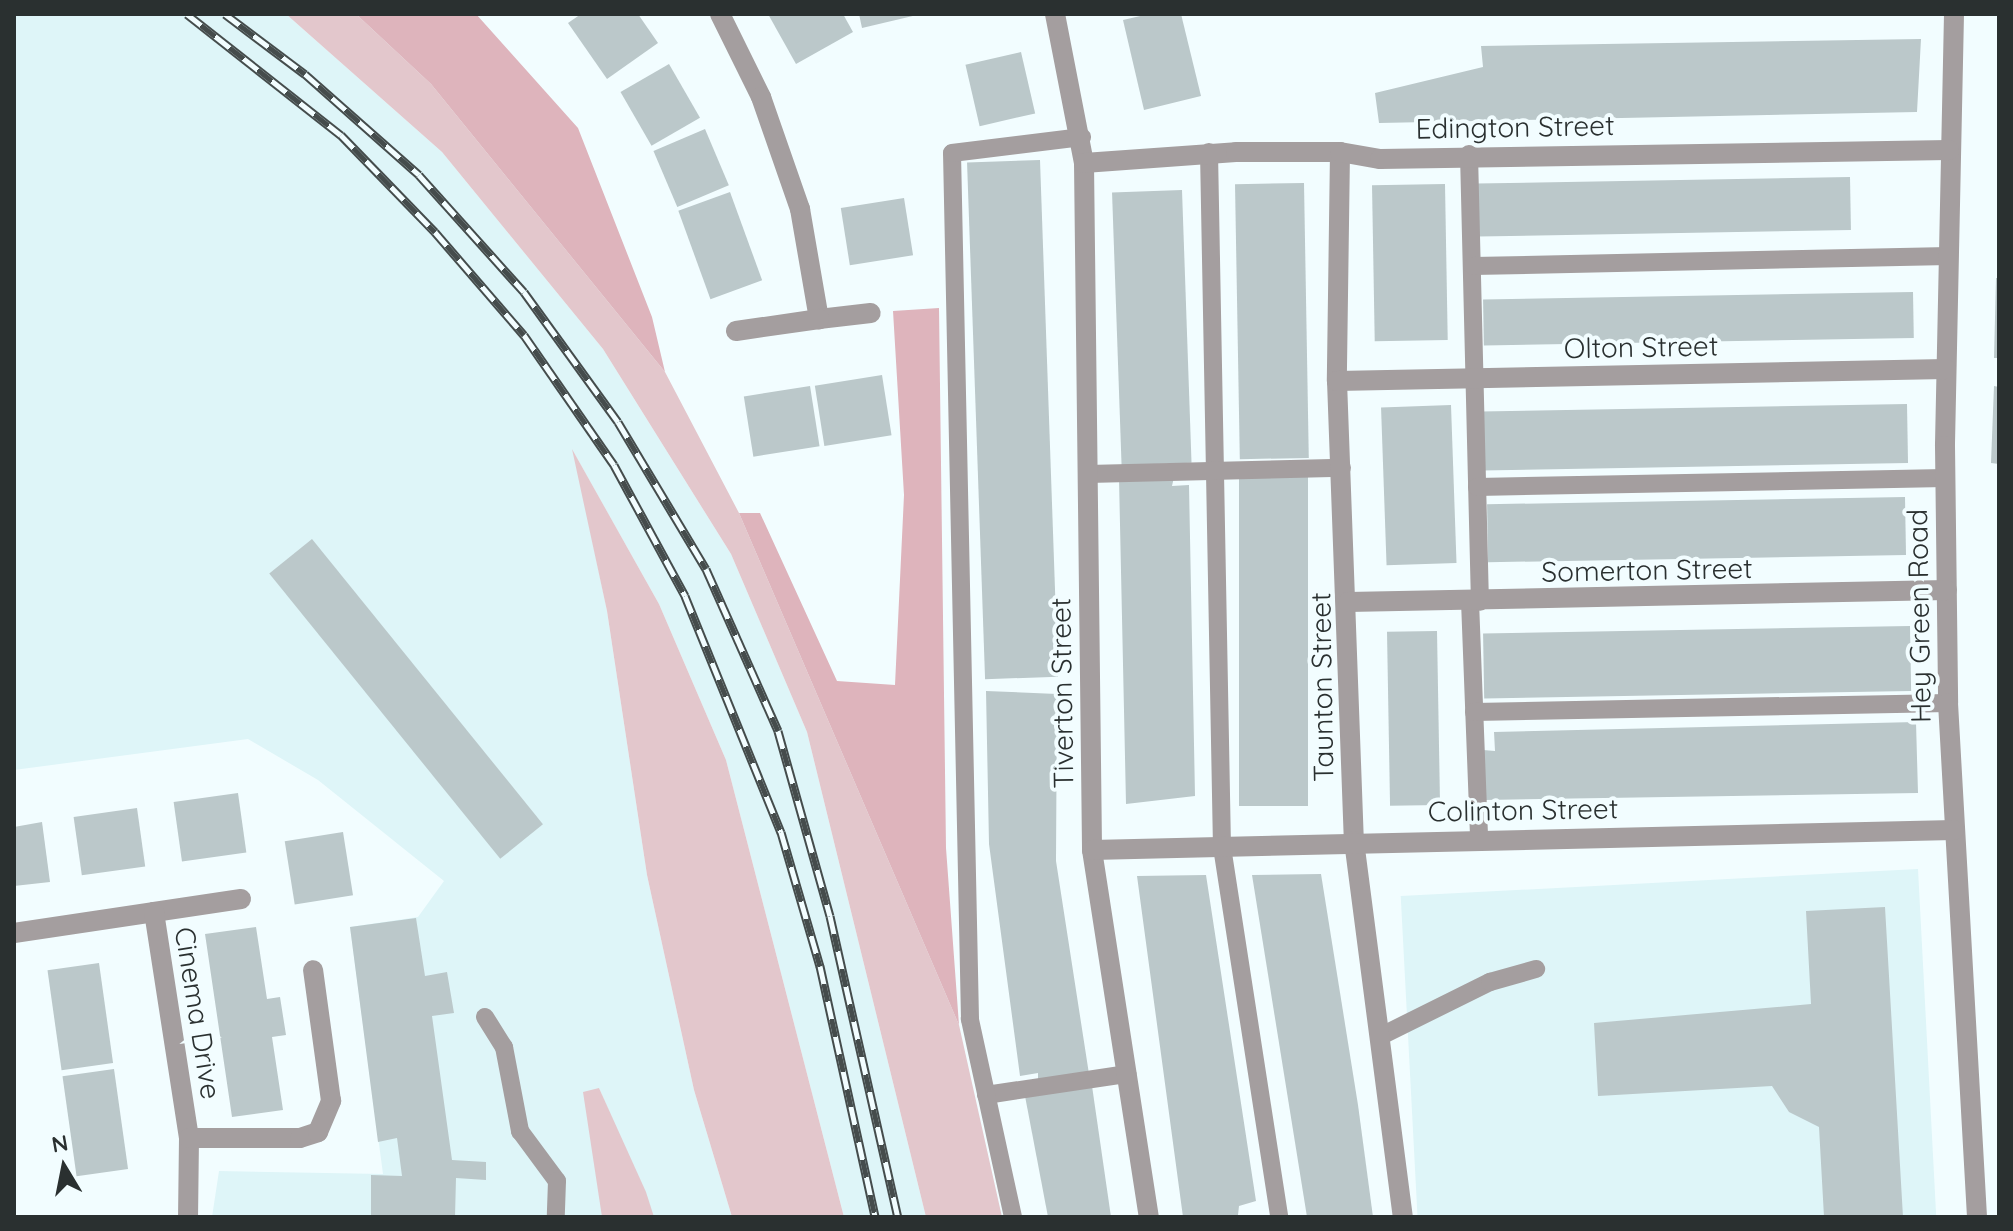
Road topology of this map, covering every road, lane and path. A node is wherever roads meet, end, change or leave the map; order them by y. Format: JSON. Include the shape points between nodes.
{"nodes":[{"id":1,"x":720,"y":14,"type":"edge"},
{"id":2,"x":1055,"y":14,"type":"edge"},
{"id":3,"x":1954,"y":14,"type":"edge"},
{"id":4,"x":1082,"y":137,"type":"junction"},
{"id":5,"x":1949,"y":150,"type":"junction"},
{"id":6,"x":1209,"y":152,"type":"junction"},
{"id":7,"x":1340,"y":152,"type":"junction"},
{"id":8,"x":1469,"y":154,"type":"junction"},
{"id":9,"x":1084,"y":163,"type":"junction"},
{"id":10,"x":1949,"y":256,"type":"junction"},
{"id":11,"x":1473,"y":266,"type":"junction"},
{"id":12,"x":871,"y":313,"type":"dead end"},
{"id":13,"x":819,"y":319,"type":"junction"},
{"id":14,"x":736,"y":331,"type":"dead end"},
{"id":15,"x":1946,"y":369,"type":"junction"},
{"id":16,"x":1474,"y":379,"type":"junction"},
{"id":17,"x":1337,"y":381,"type":"junction"},
{"id":18,"x":1342,"y":468,"type":"junction"},
{"id":19,"x":1215,"y":470,"type":"junction"},
{"id":20,"x":1088,"y":474,"type":"junction"},
{"id":21,"x":1945,"y":478,"type":"junction"},
{"id":22,"x":1477,"y":487,"type":"junction"},
{"id":23,"x":1947,"y":590,"type":"junction"},
{"id":24,"x":1475,"y":601,"type":"junction"},
{"id":25,"x":1348,"y":602,"type":"junction"},
{"id":26,"x":1948,"y":703,"type":"junction"},
{"id":27,"x":1474,"y":712,"type":"junction"},
{"id":28,"x":1954,"y":830,"type":"junction"},
{"id":29,"x":1479,"y":839,"type":"junction"},
{"id":30,"x":1354,"y":841,"type":"junction"},
{"id":31,"x":1222,"y":847,"type":"junction"},
{"id":32,"x":1092,"y":850,"type":"junction"},
{"id":33,"x":241,"y":899,"type":"dead end"},
{"id":34,"x":154,"y":912,"type":"junction"},
{"id":35,"x":14,"y":933,"type":"edge"},
{"id":36,"x":1536,"y":969,"type":"dead end"},
{"id":37,"x":313,"y":970,"type":"dead end"},
{"id":38,"x":485,"y":1017,"type":"dead end"},
{"id":39,"x":1379,"y":1037,"type":"junction"},
{"id":40,"x":1127,"y":1074,"type":"junction"},
{"id":41,"x":986,"y":1095,"type":"junction"},
{"id":42,"x":189,"y":1138,"type":"junction"},
{"id":43,"x":1274,"y":1216,"type":"edge"},
{"id":44,"x":188,"y":1217,"type":"edge"},
{"id":45,"x":556,"y":1217,"type":"edge"},
{"id":46,"x":1013,"y":1217,"type":"edge"},
{"id":47,"x":1149,"y":1217,"type":"edge"},
{"id":48,"x":1403,"y":1217,"type":"edge"},
{"id":49,"x":1977,"y":1217,"type":"edge"}],
"edges":[{"from":1,"to":13,"type":"street","via":[[761,97],[800,209]]},
{"from":2,"to":4,"type":"street","name":"Tiverton Street"},
{"from":3,"to":5,"type":"street","name":"Hey Green Road"},
{"from":4,"to":9,"type":"street","name":"Tiverton Street"},
{"from":4,"to":41,"type":"lane","via":[[952,153],[970,1019]]},
{"from":5,"to":8,"type":"street","name":"Edington Street"},
{"from":5,"to":10,"type":"street","name":"Hey Green Road"},
{"from":6,"to":7,"type":"street","name":"Edington Street"},
{"from":6,"to":9,"type":"street","name":"Edington Street"},
{"from":6,"to":19,"type":"lane"},
{"from":7,"to":8,"type":"street","name":"Edington Street","via":[[1380,159]]},
{"from":7,"to":17,"type":"street","name":"Taunton Street"},
{"from":8,"to":11,"type":"lane"},
{"from":9,"to":20,"type":"street","name":"Tiverton Street"},
{"from":10,"to":11,"type":"lane"},
{"from":10,"to":15,"type":"street","name":"Hey Green Road"},
{"from":11,"to":16,"type":"lane"},
{"from":12,"to":13,"type":"street"},
{"from":13,"to":14,"type":"street"},
{"from":15,"to":16,"type":"street","name":"Olton Street"},
{"from":15,"to":21,"type":"street","name":"Hey Green Road"},
{"from":16,"to":17,"type":"street","name":"Olton Street"},
{"from":16,"to":22,"type":"lane"},
{"from":17,"to":18,"type":"street","name":"Taunton Street"},
{"from":18,"to":19,"type":"lane"},
{"from":18,"to":25,"type":"street","name":"Taunton Street"},
{"from":19,"to":20,"type":"lane"},
{"from":19,"to":31,"type":"lane"},
{"from":20,"to":32,"type":"street","name":"Tiverton Street"},
{"from":21,"to":22,"type":"lane"},
{"from":21,"to":23,"type":"street","name":"Hey Green Road"},
{"from":22,"to":24,"type":"lane"},
{"from":23,"to":24,"type":"street","name":"Somerton Street"},
{"from":23,"to":26,"type":"street","name":"Hey Green Road"},
{"from":24,"to":25,"type":"street","name":"Somerton Street"},
{"from":24,"to":27,"type":"lane"},
{"from":25,"to":30,"type":"street","name":"Taunton Street"},
{"from":26,"to":27,"type":"lane"},
{"from":26,"to":28,"type":"street","name":"Hey Green Road"},
{"from":27,"to":29,"type":"lane"},
{"from":28,"to":29,"type":"street","name":"Colinton Street"},
{"from":28,"to":49,"type":"street","name":"Hey Green Road"},
{"from":29,"to":30,"type":"street","name":"Colinton Street"},
{"from":30,"to":31,"type":"street","name":"Colinton Street"},
{"from":30,"to":39,"type":"street","name":"Taunton Street"},
{"from":31,"to":32,"type":"street","name":"Colinton Street"},
{"from":31,"to":43,"type":"lane"},
{"from":32,"to":40,"type":"street","name":"Tiverton Street"},
{"from":33,"to":34,"type":"street"},
{"from":34,"to":35,"type":"street","name":"Cinema Drive"},
{"from":34,"to":42,"type":"street","name":"Cinema Drive"},
{"from":36,"to":39,"type":"lane","via":[[1490,982]]},
{"from":37,"to":42,"type":"street","via":[[331,1101],[318,1132],[300,1138]]},
{"from":38,"to":45,"type":"lane","via":[[504,1047],[520,1131],[557,1181]]},
{"from":39,"to":48,"type":"street","name":"Taunton Street"},
{"from":40,"to":41,"type":"lane"},
{"from":40,"to":47,"type":"street","name":"Tiverton Street"},
{"from":41,"to":46,"type":"lane"},
{"from":42,"to":44,"type":"street","name":"Cinema Drive"}]}
